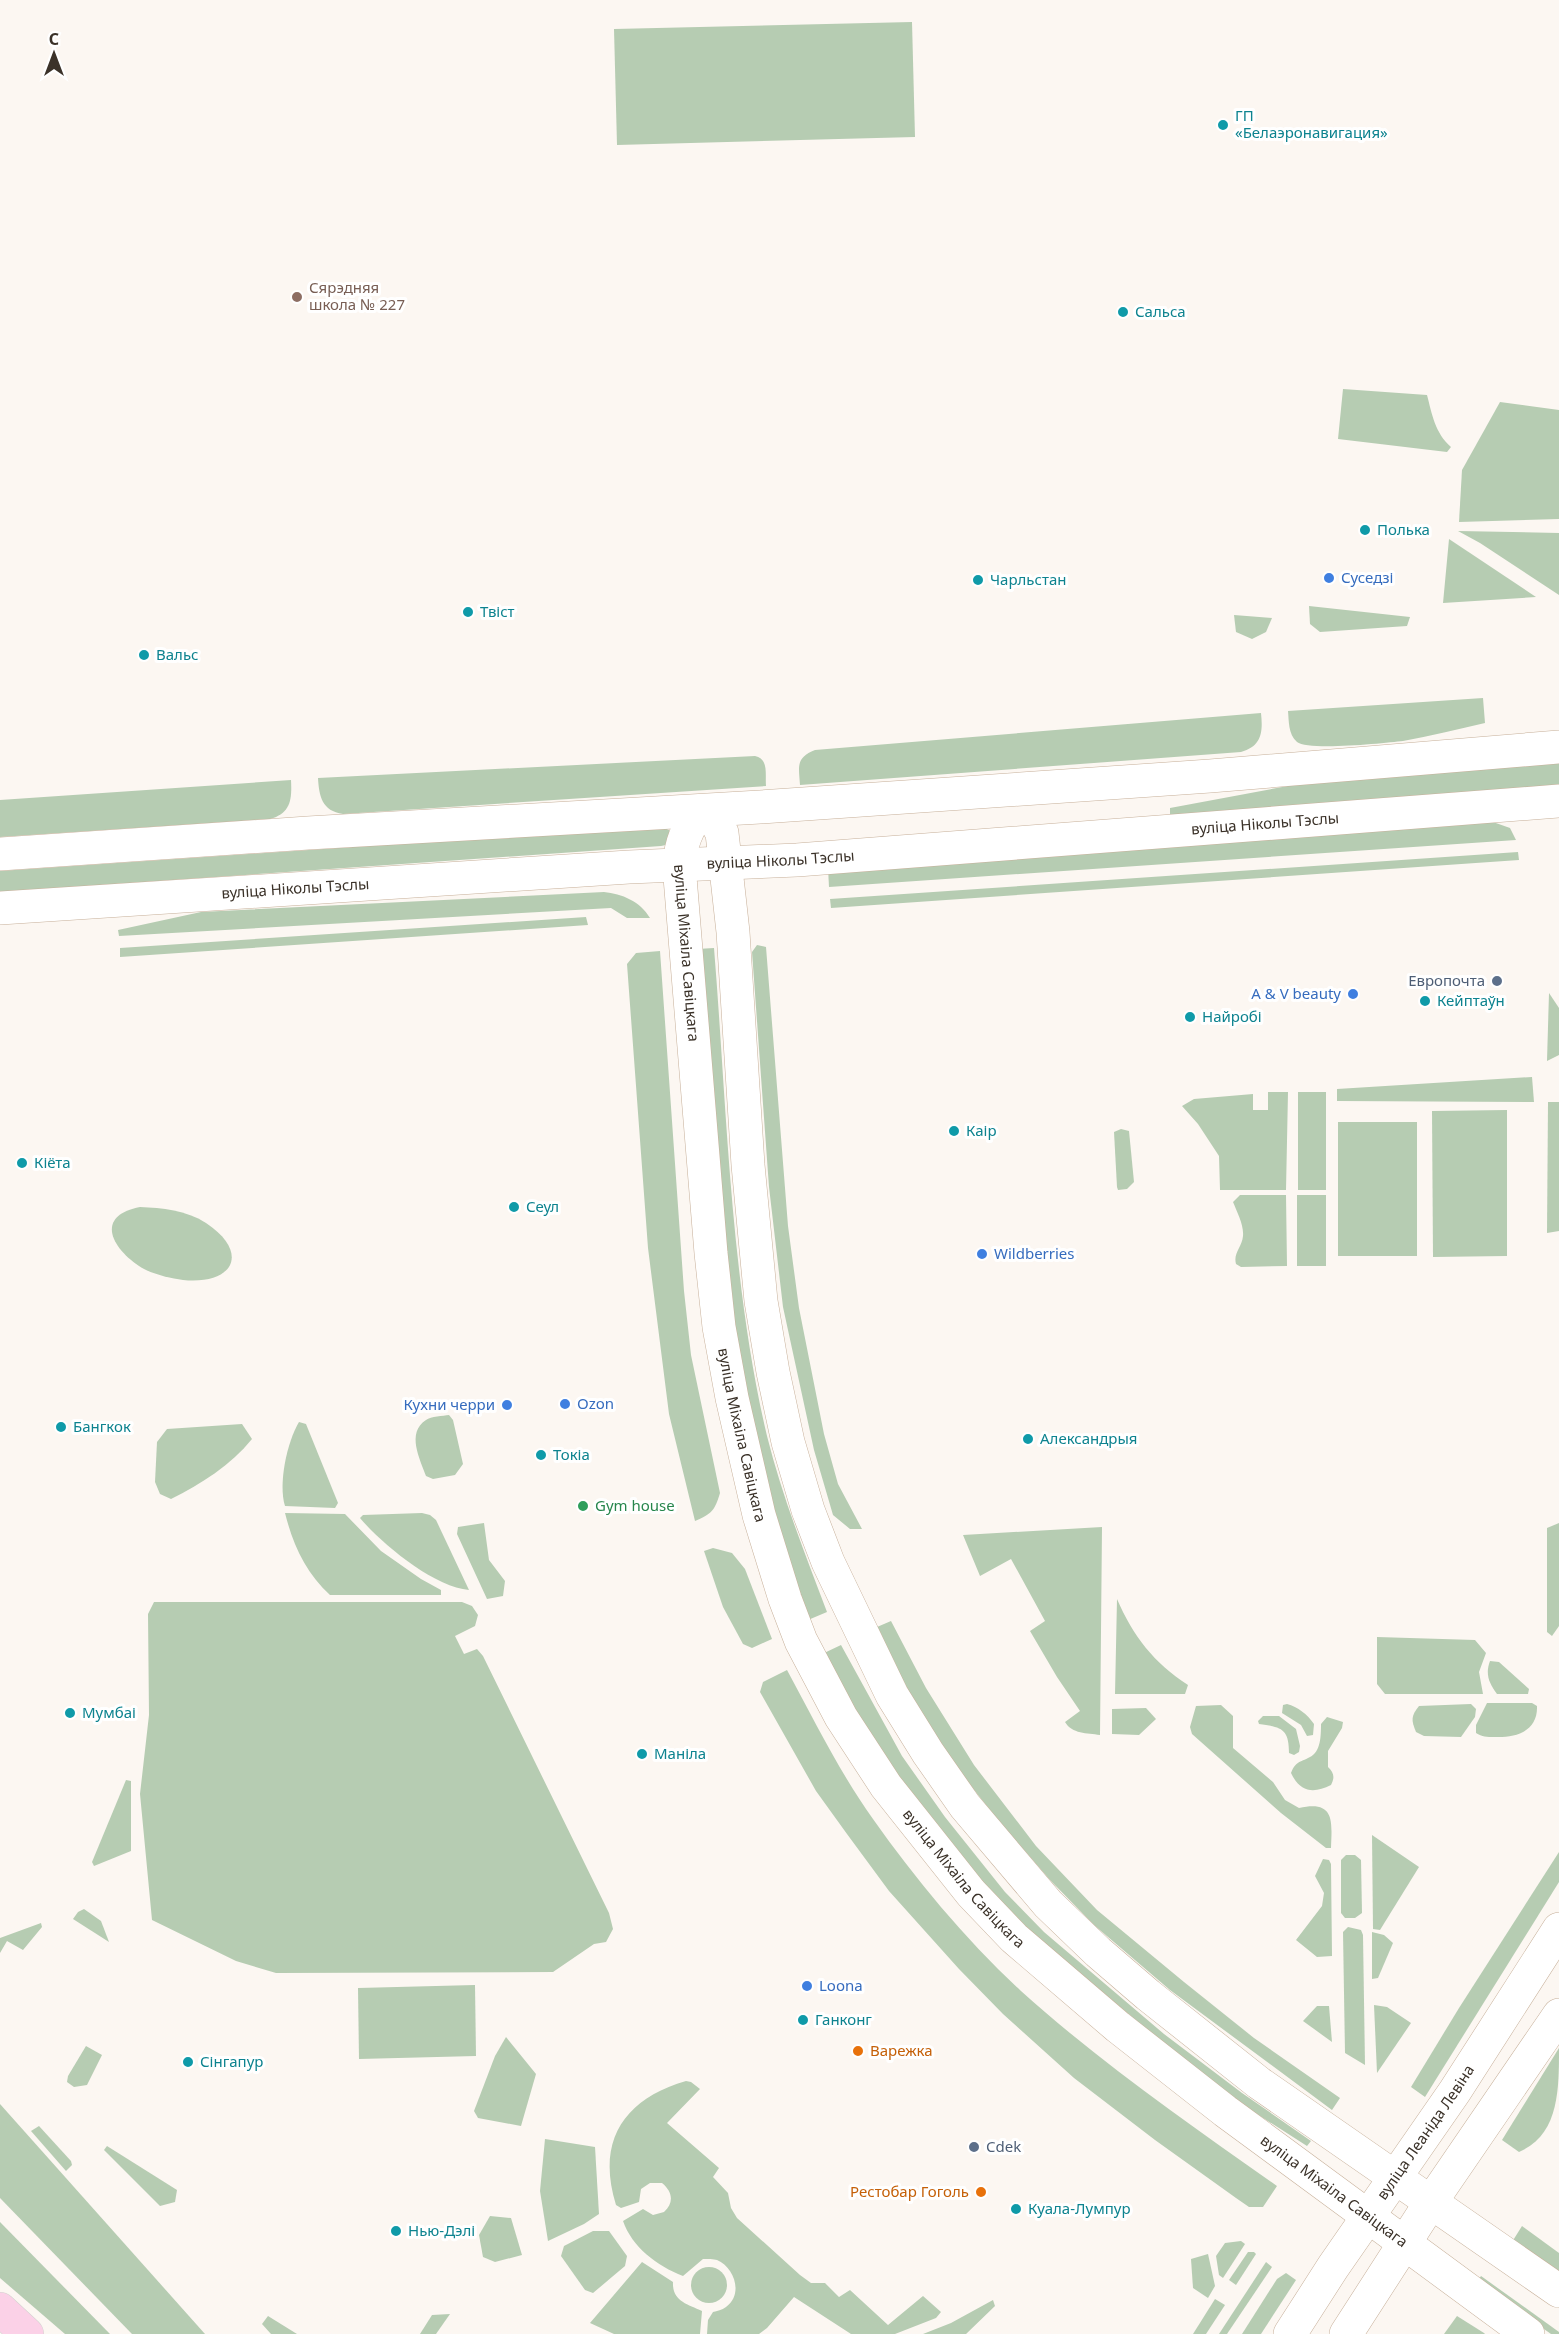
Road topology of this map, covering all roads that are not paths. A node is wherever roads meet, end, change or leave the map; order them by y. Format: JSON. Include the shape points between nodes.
{"nodes":[{"id":1,"x":1559,"y":747,"type":"edge"},
{"id":2,"x":1559,"y":801,"type":"edge"},
{"id":3,"x":700,"y":811,"type":"junction"},
{"id":4,"x":0,"y":854,"type":"edge"},
{"id":5,"x":726,"y":862,"type":"junction"},
{"id":6,"x":679,"y":865,"type":"junction"},
{"id":7,"x":0,"y":908,"type":"edge"},
{"id":8,"x":1559,"y":1929,"type":"edge"},
{"id":9,"x":1559,"y":2015,"type":"edge"},
{"id":10,"x":1396,"y":2176,"type":"junction"},
{"id":11,"x":1431,"y":2202,"type":"junction"},
{"id":12,"x":1367,"y":2217,"type":"junction"},
{"id":13,"x":1405,"y":2245,"type":"junction"},
{"id":14,"x":1559,"y":2291,"type":"edge"},
{"id":15,"x":0,"y":2309,"type":"edge"},
{"id":16,"x":27,"y":2334,"type":"edge"},
{"id":17,"x":1290,"y":2334,"type":"edge"},
{"id":18,"x":1346,"y":2334,"type":"edge"},
{"id":19,"x":1528,"y":2334,"type":"edge"}],
"edges":[{"from":1,"to":3,"type":"main road","via":[[1198,777]]},
{"from":2,"to":5,"type":"main road","name":"вуліца Ніколы Тэслы","via":[[797,860]]},
{"from":3,"to":4,"type":"main road"},
{"from":3,"to":5,"type":"main road","via":[[716,822],[722,833]]},
{"from":3,"to":6,"type":"main road","name":"вуліца Міхаіла Савіцкага","via":[[686,831]]},
{"from":5,"to":6,"type":"main road","name":"вуліца Ніколы Тэслы"},
{"from":5,"to":10,"type":"main road","via":[[748,1164],[761,1301],[773,1372],[808,1510],[828,1562],[892,1695],[965,1806],[1048,1904],[1098,1952],[1259,2083]]},
{"from":6,"to":7,"type":"main road","name":"вуліца Ніколы Тэслы"},
{"from":6,"to":12,"type":"main road","name":"вуліца Міхаіла Савіцкага","via":[[702,1168],[719,1327],[759,1515],[801,1641],[841,1717],[886,1786],[971,1893],[1014,1938],[1171,2069]]},
{"from":8,"to":10,"type":"main road","name":"вуліца Леаніда Левіна"},
{"from":9,"to":11,"type":"main road"},
{"from":10,"to":11,"type":"main road"},
{"from":10,"to":12,"type":"main road","name":"вуліца Леаніда Левіна"},
{"from":11,"to":13,"type":"main road"},
{"from":11,"to":14,"type":"main road"},
{"from":12,"to":13,"type":"main road","name":"вуліца Міхаіла Савіцкага"},
{"from":12,"to":17,"type":"main road","name":"вуліца Леаніда Левіна"},
{"from":13,"to":18,"type":"main road"},
{"from":13,"to":19,"type":"main road","name":"вуліца Міхаіла Савіцкага"},
{"from":15,"to":16,"type":"main road"}]}
